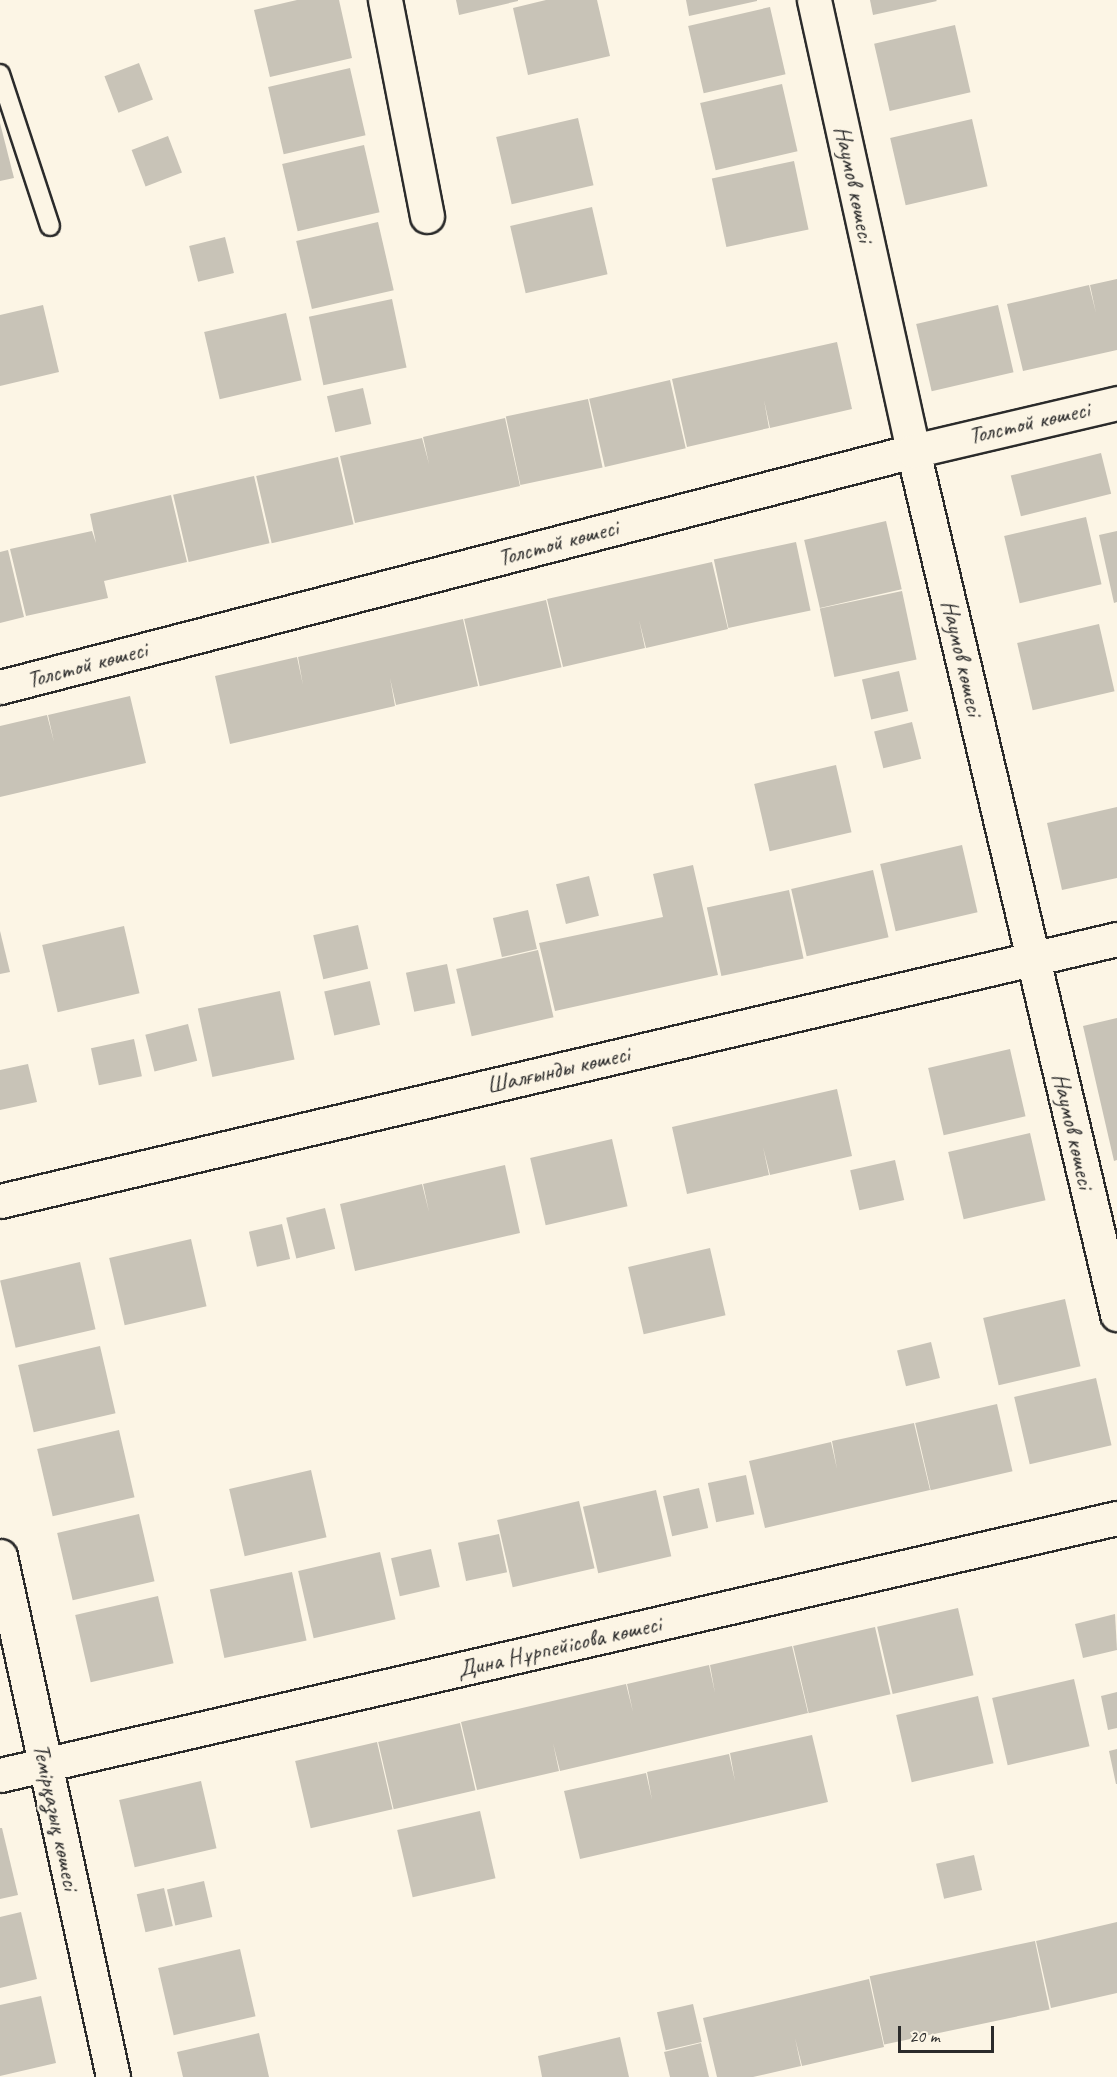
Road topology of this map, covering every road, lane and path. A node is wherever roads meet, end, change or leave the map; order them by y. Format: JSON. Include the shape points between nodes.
{"nodes":[{"id":1,"x":385,"y":0,"type":"edge"},
{"id":2,"x":814,"y":0,"type":"edge"},
{"id":3,"x":0,"y":74,"type":"edge"},
{"id":4,"x":427,"y":216,"type":"dead end"},
{"id":5,"x":51,"y":226,"type":"dead end"},
{"id":6,"x":1117,"y":403,"type":"edge"},
{"id":7,"x":913,"y":450,"type":"junction"},
{"id":8,"x":0,"y":687,"type":"edge"},
{"id":9,"x":1117,"y":939,"type":"edge"},
{"id":10,"x":1032,"y":959,"type":"junction"},
{"id":11,"x":0,"y":1201,"type":"edge"},
{"id":12,"x":1117,"y":1314,"type":"edge"},
{"id":13,"x":1117,"y":1518,"type":"edge"},
{"id":14,"x":0,"y":1556,"type":"edge"},
{"id":15,"x":44,"y":1765,"type":"junction"},
{"id":16,"x":0,"y":1775,"type":"edge"},
{"id":17,"x":113,"y":2077,"type":"edge"}],
"edges":[{"from":1,"to":4,"type":"street"},
{"from":2,"to":7,"type":"street","name":"Наумов көшесі"},
{"from":3,"to":5,"type":"lane"},
{"from":6,"to":7,"type":"street","name":"Толстой көшесі"},
{"from":7,"to":8,"type":"street","name":"Толстой көшесі"},
{"from":7,"to":10,"type":"street","name":"Наумов көшесі"},
{"from":9,"to":10,"type":"street","name":"Шалғынды көшесі"},
{"from":10,"to":11,"type":"street","name":"Шалғынды көшесі"},
{"from":10,"to":12,"type":"street","name":"Наумов көшесі"},
{"from":13,"to":15,"type":"street","name":"Дина Нұрпейісова көшесі"},
{"from":14,"to":15,"type":"street","name":"Темірқазық көшесі"},
{"from":15,"to":16,"type":"street","name":"Дина Нұрпейісова көшесі"},
{"from":15,"to":17,"type":"street","name":"Темірқазық көшесі"}]}
